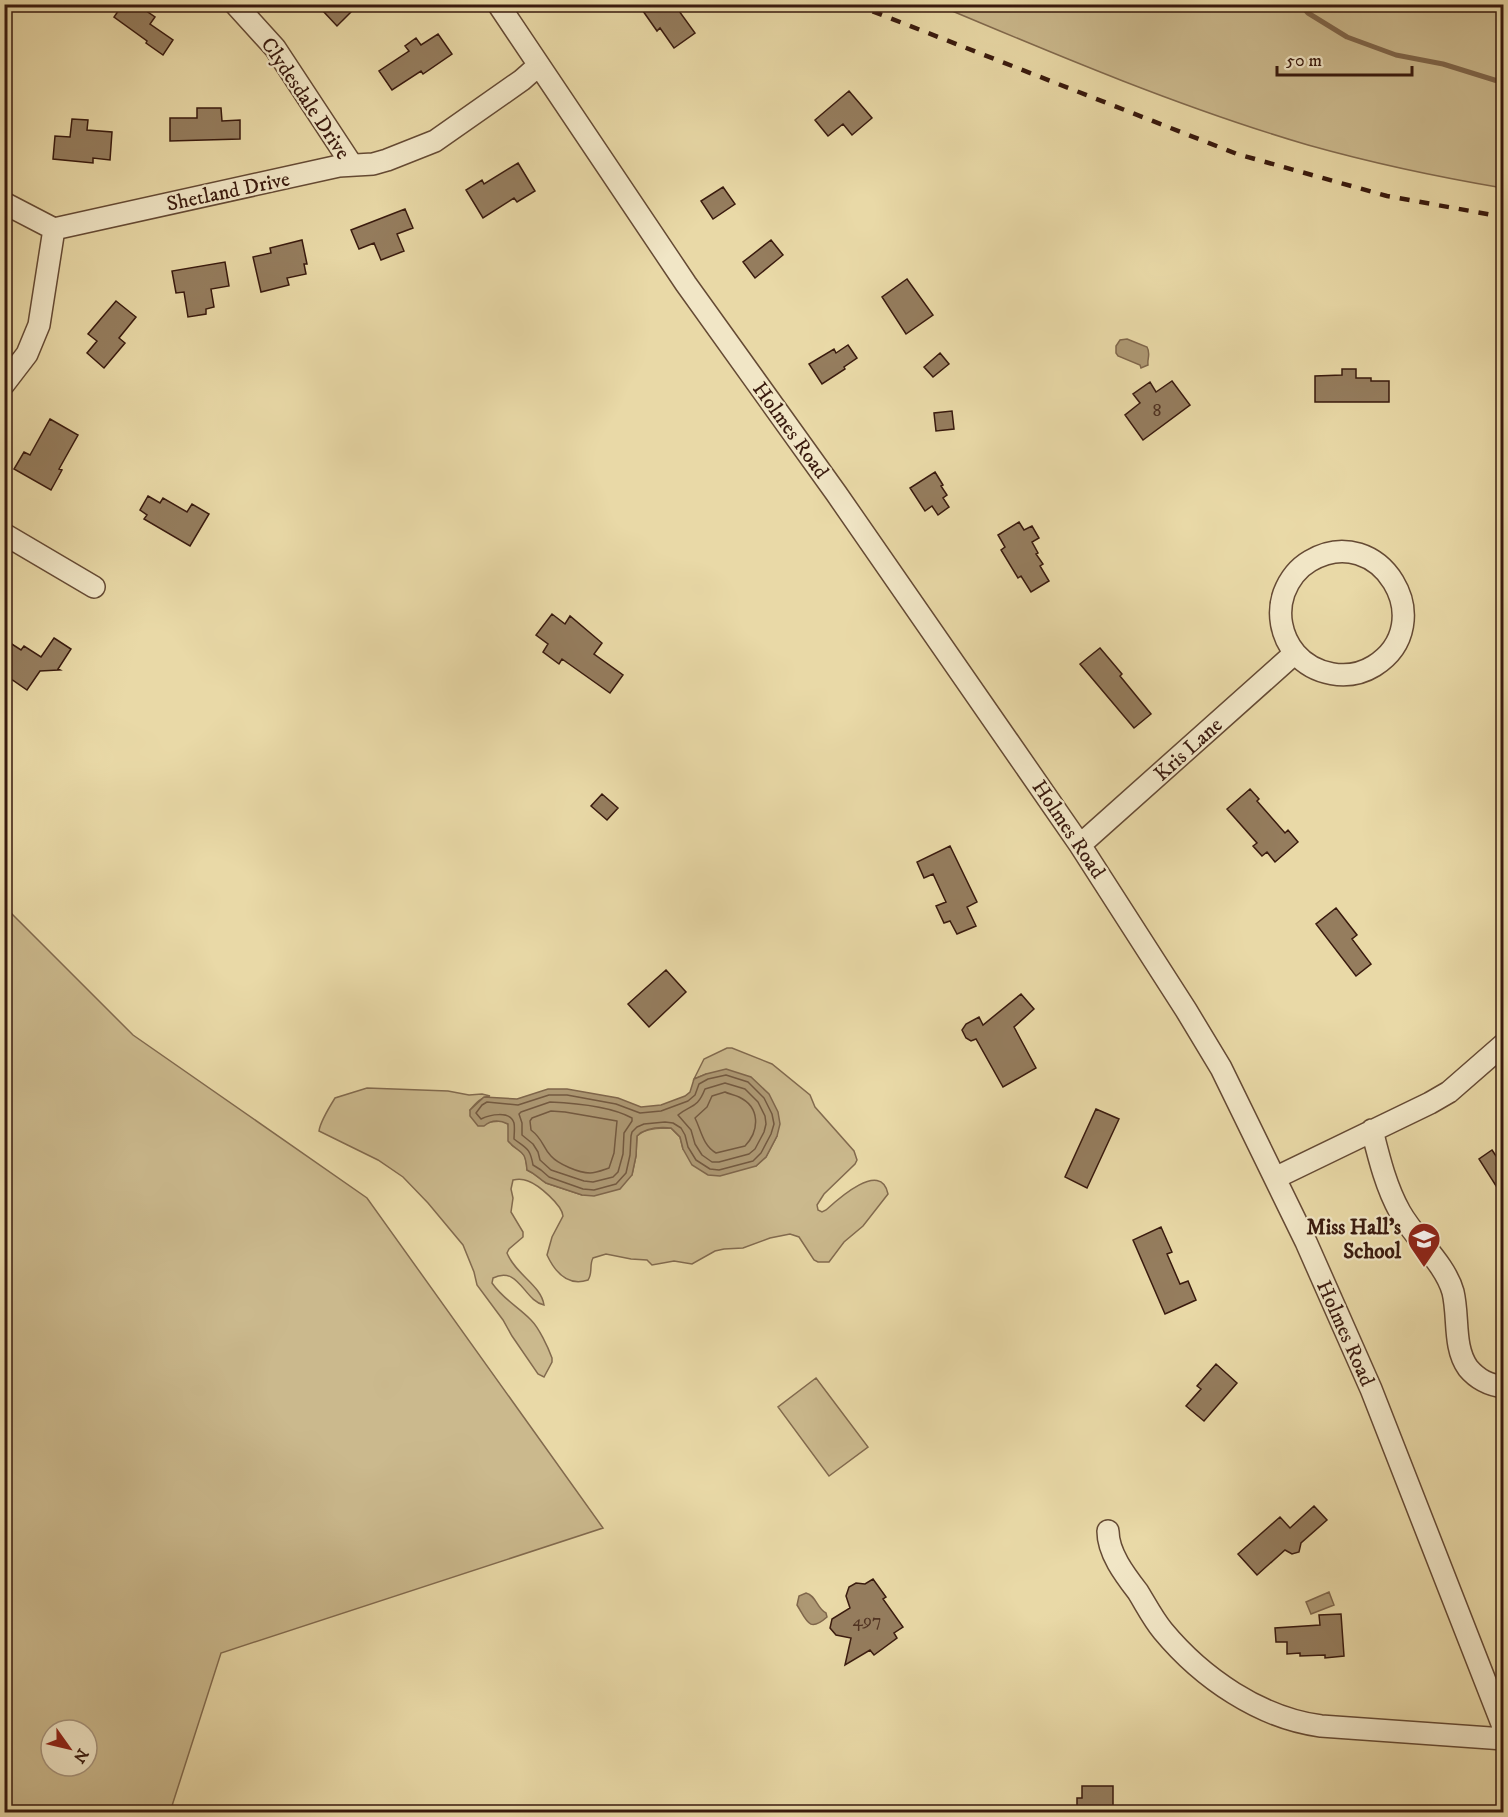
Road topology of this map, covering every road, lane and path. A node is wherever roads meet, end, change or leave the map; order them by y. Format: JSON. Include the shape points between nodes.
{"nodes":[{"id":1,"x":236,"y":4,"type":"edge"},
{"id":2,"x":498,"y":4,"type":"edge"},
{"id":3,"x":539,"y":65,"type":"junction"},
{"id":4,"x":352,"y":165,"type":"junction"},
{"id":5,"x":4,"y":203,"type":"edge"},
{"id":6,"x":54,"y":229,"type":"junction"},
{"id":7,"x":4,"y":384,"type":"edge"},
{"id":8,"x":4,"y":534,"type":"edge"},
{"id":9,"x":94,"y":587,"type":"dead end"},
{"id":10,"x":1295,"y":653,"type":"junction"},
{"id":11,"x":1080,"y":845,"type":"junction"},
{"id":12,"x":1503,"y":1044,"type":"edge"},
{"id":13,"x":1372,"y":1130,"type":"junction"},
{"id":14,"x":1275,"y":1178,"type":"junction"},
{"id":15,"x":1503,"y":1387,"type":"edge"},
{"id":16,"x":1108,"y":1531,"type":"dead end"},
{"id":17,"x":1503,"y":1729,"type":"edge"},
{"id":18,"x":1503,"y":1739,"type":"edge"}],
"edges":[{"from":1,"to":4,"type":"street","name":"Clydesdale Drive","via":[[275,48]]},
{"from":2,"to":3,"type":"street","name":"Holmes Road"},
{"from":3,"to":4,"type":"street","name":"Shetland Drive","via":[[435,141],[387,160]]},
{"from":3,"to":11,"type":"street","name":"Holmes Road","via":[[686,284]]},
{"from":4,"to":6,"type":"street","name":"Shetland Drive"},
{"from":5,"to":6,"type":"street"},
{"from":6,"to":7,"type":"street","via":[[39,325],[27,354]]},
{"from":8,"to":9,"type":"street"},
{"from":10,"to":10,"type":"street","via":[[1284,633],[1280,609],[1286,588],[1298,571],[1316,558],[1337,552],[1367,558],[1385,570],[1398,590],[1403,611],[1396,643],[1381,660],[1363,671],[1343,675],[1308,665]]},
{"from":10,"to":11,"type":"street","name":"Kris Lane"},
{"from":11,"to":14,"type":"street","name":"Holmes Road","via":[[1221,1068]]},
{"from":12,"to":13,"type":"street","via":[[1449,1092]]},
{"from":13,"to":14,"type":"street"},
{"from":13,"to":15,"type":"street","via":[[1383,1176],[1400,1212],[1446,1275],[1453,1293],[1460,1352],[1477,1377]]},
{"from":14,"to":17,"type":"street","name":"Holmes Road","via":[[1371,1389]]},
{"from":16,"to":18,"type":"street","via":[[1109,1544],[1117,1559],[1172,1641],[1212,1678],[1263,1708],[1292,1721],[1321,1726]]}]}
